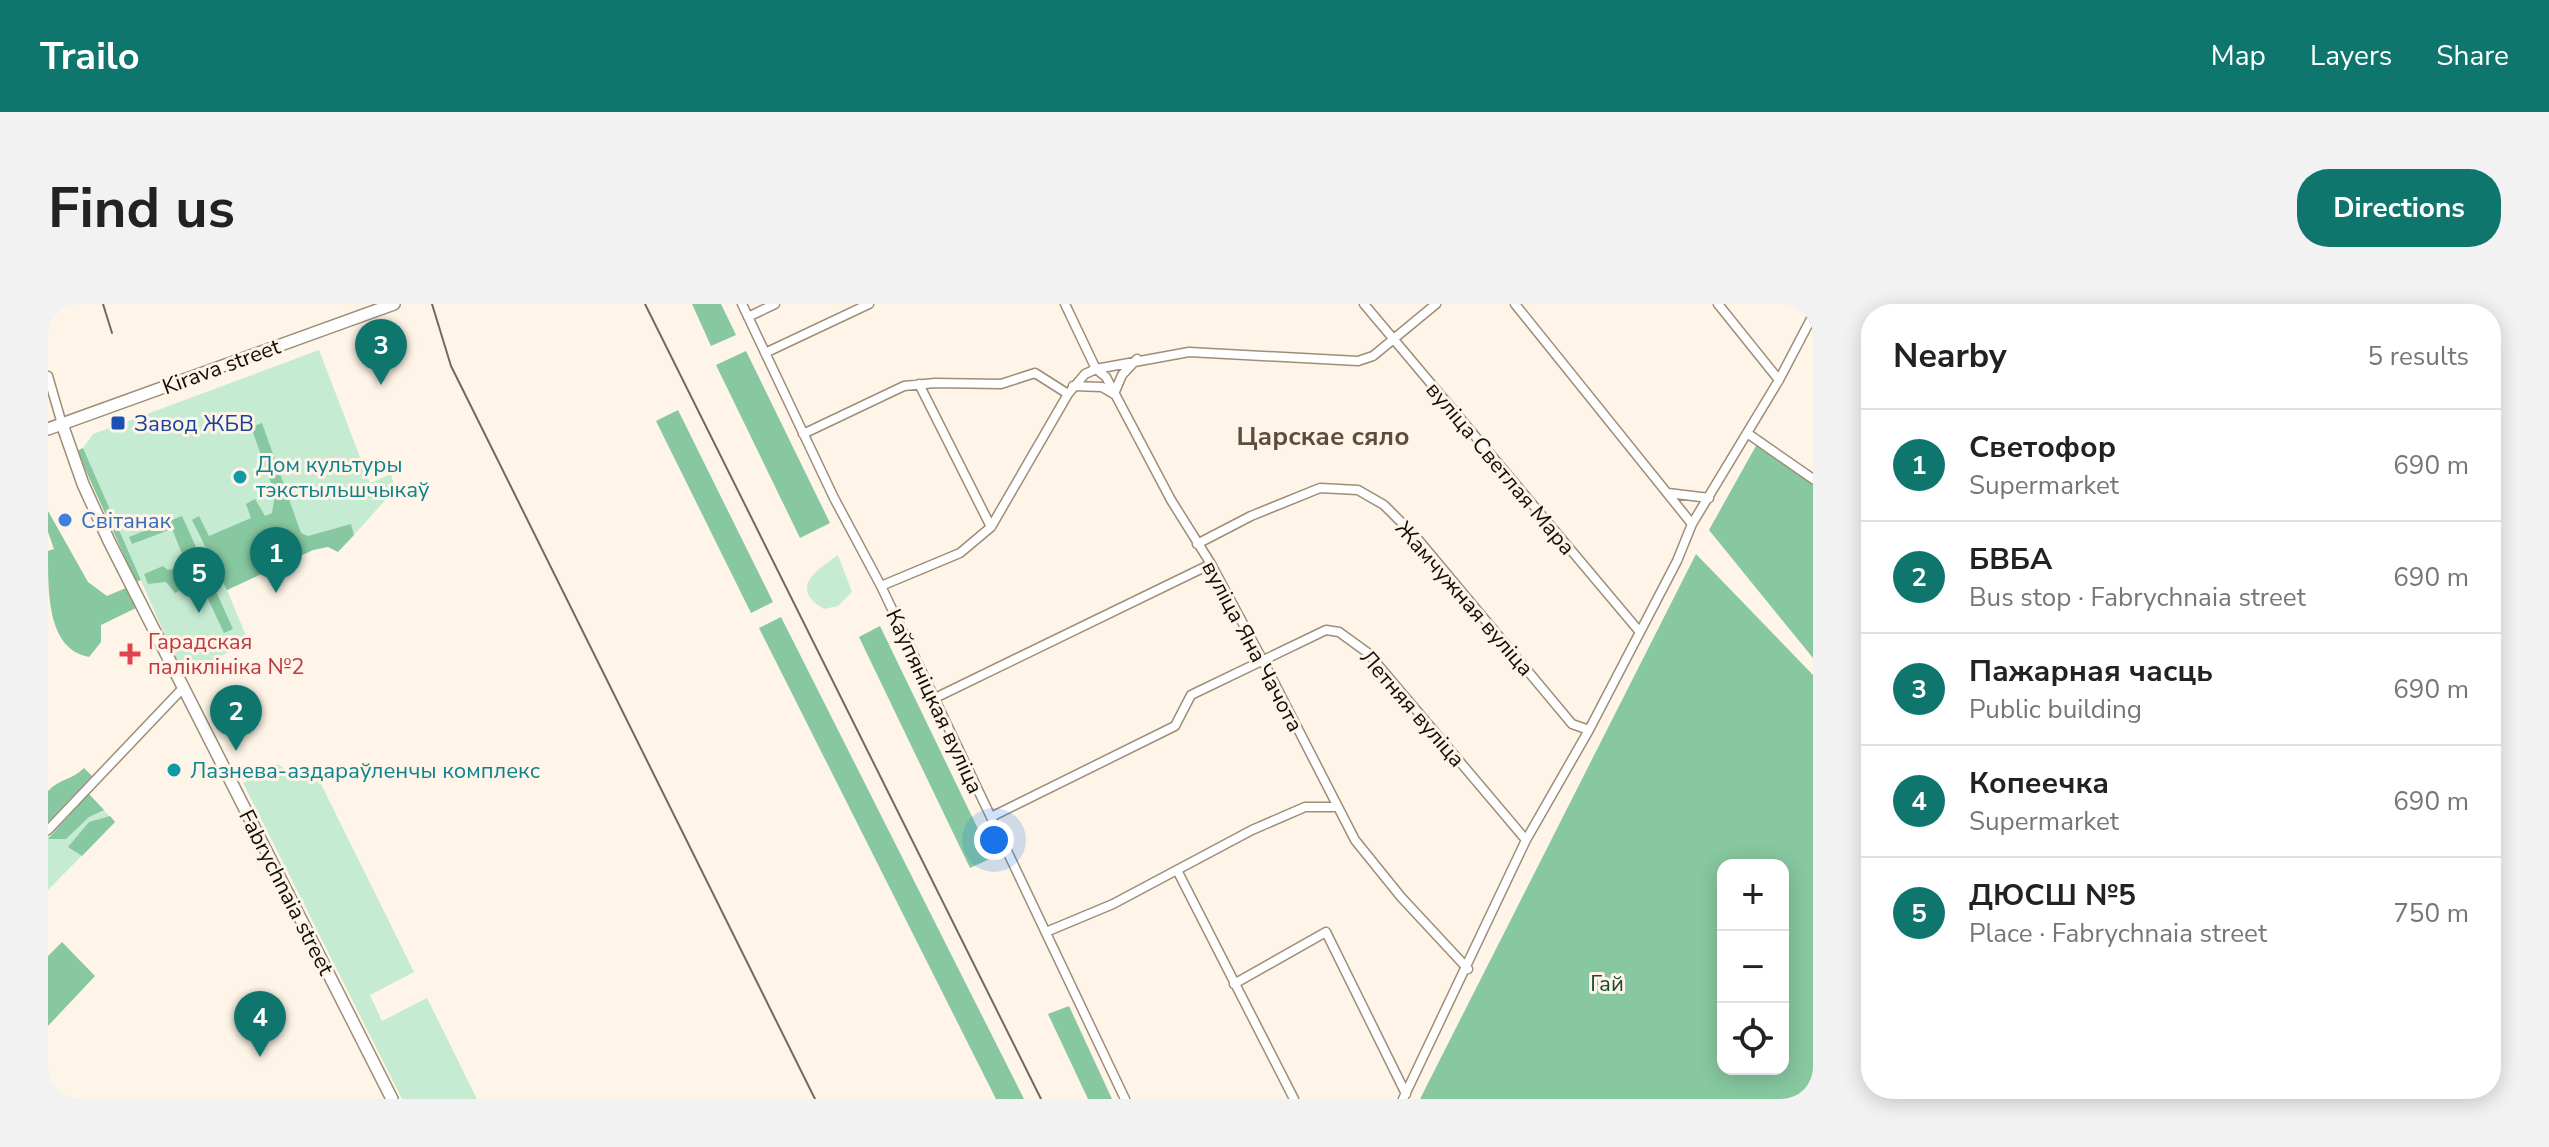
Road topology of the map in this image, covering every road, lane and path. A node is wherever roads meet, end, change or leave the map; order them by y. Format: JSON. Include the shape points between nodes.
{"nodes":[{"id":1,"x":394,"y":304,"type":"edge"},
{"id":2,"x":742,"y":304,"type":"edge"},
{"id":3,"x":775,"y":304,"type":"edge"},
{"id":4,"x":869,"y":304,"type":"edge"},
{"id":5,"x":1065,"y":304,"type":"edge"},
{"id":6,"x":1364,"y":304,"type":"edge"},
{"id":7,"x":1436,"y":304,"type":"edge"},
{"id":8,"x":1515,"y":304,"type":"edge"},
{"id":9,"x":1718,"y":304,"type":"edge"},
{"id":10,"x":1813,"y":315,"type":"edge"},
{"id":11,"x":748,"y":317,"type":"junction"},
{"id":12,"x":1392,"y":339,"type":"junction"},
{"id":13,"x":765,"y":353,"type":"junction"},
{"id":14,"x":1137,"y":359,"type":"junction"},
{"id":15,"x":1096,"y":369,"type":"junction"},
{"id":16,"x":48,"y":376,"type":"edge"},
{"id":17,"x":1779,"y":380,"type":"junction"},
{"id":18,"x":919,"y":384,"type":"junction"},
{"id":19,"x":1070,"y":390,"type":"junction"},
{"id":20,"x":1114,"y":394,"type":"junction"},
{"id":21,"x":62,"y":424,"type":"junction"},
{"id":22,"x":48,"y":429,"type":"edge"},
{"id":23,"x":1747,"y":433,"type":"junction"},
{"id":24,"x":803,"y":434,"type":"junction"},
{"id":25,"x":1813,"y":479,"type":"edge"},
{"id":26,"x":1668,"y":493,"type":"junction"},
{"id":27,"x":1709,"y":498,"type":"junction"},
{"id":28,"x":1692,"y":524,"type":"junction"},
{"id":29,"x":991,"y":527,"type":"junction"},
{"id":30,"x":1197,"y":544,"type":"junction"},
{"id":31,"x":1211,"y":564,"type":"junction"},
{"id":32,"x":881,"y":586,"type":"junction"},
{"id":33,"x":1639,"y":631,"type":"junction"},
{"id":34,"x":1262,"y":659,"type":"junction"},
{"id":35,"x":183,"y":688,"type":"junction"},
{"id":36,"x":933,"y":699,"type":"junction"},
{"id":37,"x":1589,"y":730,"type":"junction"},
{"id":38,"x":1338,"y":807,"type":"junction"},
{"id":39,"x":991,"y":817,"type":"junction"},
{"id":40,"x":48,"y":830,"type":"edge"},
{"id":41,"x":1526,"y":840,"type":"junction"},
{"id":42,"x":1178,"y":872,"type":"junction"},
{"id":43,"x":1046,"y":932,"type":"junction"},
{"id":44,"x":1468,"y":969,"type":"junction"},
{"id":45,"x":1234,"y":984,"type":"junction"},
{"id":46,"x":1404,"y":1096,"type":"edge"},
{"id":47,"x":392,"y":1099,"type":"edge"},
{"id":48,"x":1125,"y":1099,"type":"edge"},
{"id":49,"x":1294,"y":1099,"type":"edge"}],
"edges":[{"from":1,"to":21,"type":"main road","name":"Kirava street"},
{"from":2,"to":11,"type":"street","name":"Каўпяніцкая вуліца"},
{"from":3,"to":11,"type":"street"},
{"from":4,"to":13,"type":"street"},
{"from":5,"to":15,"type":"street","name":"вуліца Яна Чачота"},
{"from":6,"to":12,"type":"street","name":"вуліца Светлая Мара"},
{"from":7,"to":12,"type":"street"},
{"from":8,"to":26,"type":"street"},
{"from":9,"to":17,"type":"street"},
{"from":10,"to":17,"type":"street"},
{"from":11,"to":13,"type":"street","name":"Каўпяніцкая вуліца"},
{"from":12,"to":14,"type":"street","via":[[1358,361],[1189,352]]},
{"from":12,"to":33,"type":"street","name":"вуліца Светлая Мара"},
{"from":13,"to":24,"type":"street","name":"Каўпяніцкая вуліца"},
{"from":14,"to":15,"type":"street"},
{"from":14,"to":20,"type":"street"},
{"from":15,"to":19,"type":"street"},
{"from":15,"to":20,"type":"street","name":"вуліца Яна Чачота"},
{"from":16,"to":21,"type":"street"},
{"from":17,"to":23,"type":"street"},
{"from":18,"to":19,"type":"street","via":[[1001,384],[1040,373]]},
{"from":18,"to":24,"type":"street","via":[[904,386]]},
{"from":18,"to":29,"type":"street"},
{"from":19,"to":20,"type":"street","via":[[1102,387]]},
{"from":19,"to":29,"type":"street"},
{"from":20,"to":30,"type":"street","name":"вуліца Яна Чачота"},
{"from":21,"to":22,"type":"main road","name":"Kirava street"},
{"from":21,"to":35,"type":"main road","name":"Fabrychnaia street","via":[[89,498]]},
{"from":23,"to":25,"type":"street"},
{"from":23,"to":27,"type":"street"},
{"from":24,"to":32,"type":"street","name":"Каўпяніцкая вуліца"},
{"from":26,"to":27,"type":"street"},
{"from":26,"to":28,"type":"street"},
{"from":27,"to":28,"type":"street"},
{"from":28,"to":33,"type":"street"},
{"from":29,"to":32,"type":"street","via":[[960,553]]},
{"from":30,"to":31,"type":"street","name":"вуліца Яна Чачота"},
{"from":30,"to":37,"type":"street","name":"Жамчужная вуліца","via":[[1320,488],[1358,490],[1384,505],[1416,537],[1572,724]]},
{"from":31,"to":34,"type":"street","name":"вуліца Яна Чачота"},
{"from":31,"to":36,"type":"street"},
{"from":32,"to":36,"type":"street","name":"Каўпяніцкая вуліца"},
{"from":33,"to":37,"type":"street"},
{"from":34,"to":38,"type":"street","name":"вуліца Яна Чачота"},
{"from":34,"to":39,"type":"street","name":"Летняя вуліца","via":[[1191,695],[1175,726]]},
{"from":34,"to":41,"type":"street","name":"Летняя вуліца","via":[[1326,630],[1356,642]]},
{"from":35,"to":40,"type":"street"},
{"from":35,"to":47,"type":"main road","name":"Fabrychnaia street"},
{"from":36,"to":39,"type":"street","name":"Каўпяніцкая вуліца"},
{"from":37,"to":41,"type":"street"},
{"from":38,"to":42,"type":"street","via":[[1305,807]]},
{"from":38,"to":44,"type":"street","name":"вуліца Яна Чачота","via":[[1355,840]]},
{"from":39,"to":43,"type":"street","name":"Каўпяніцкая вуліца"},
{"from":41,"to":44,"type":"street"},
{"from":42,"to":43,"type":"street"},
{"from":42,"to":45,"type":"street"},
{"from":43,"to":48,"type":"street","name":"Каўпяніцкая вуліца"},
{"from":44,"to":46,"type":"street"},
{"from":45,"to":46,"type":"street","via":[[1326,932]]},
{"from":45,"to":49,"type":"street"}]}
